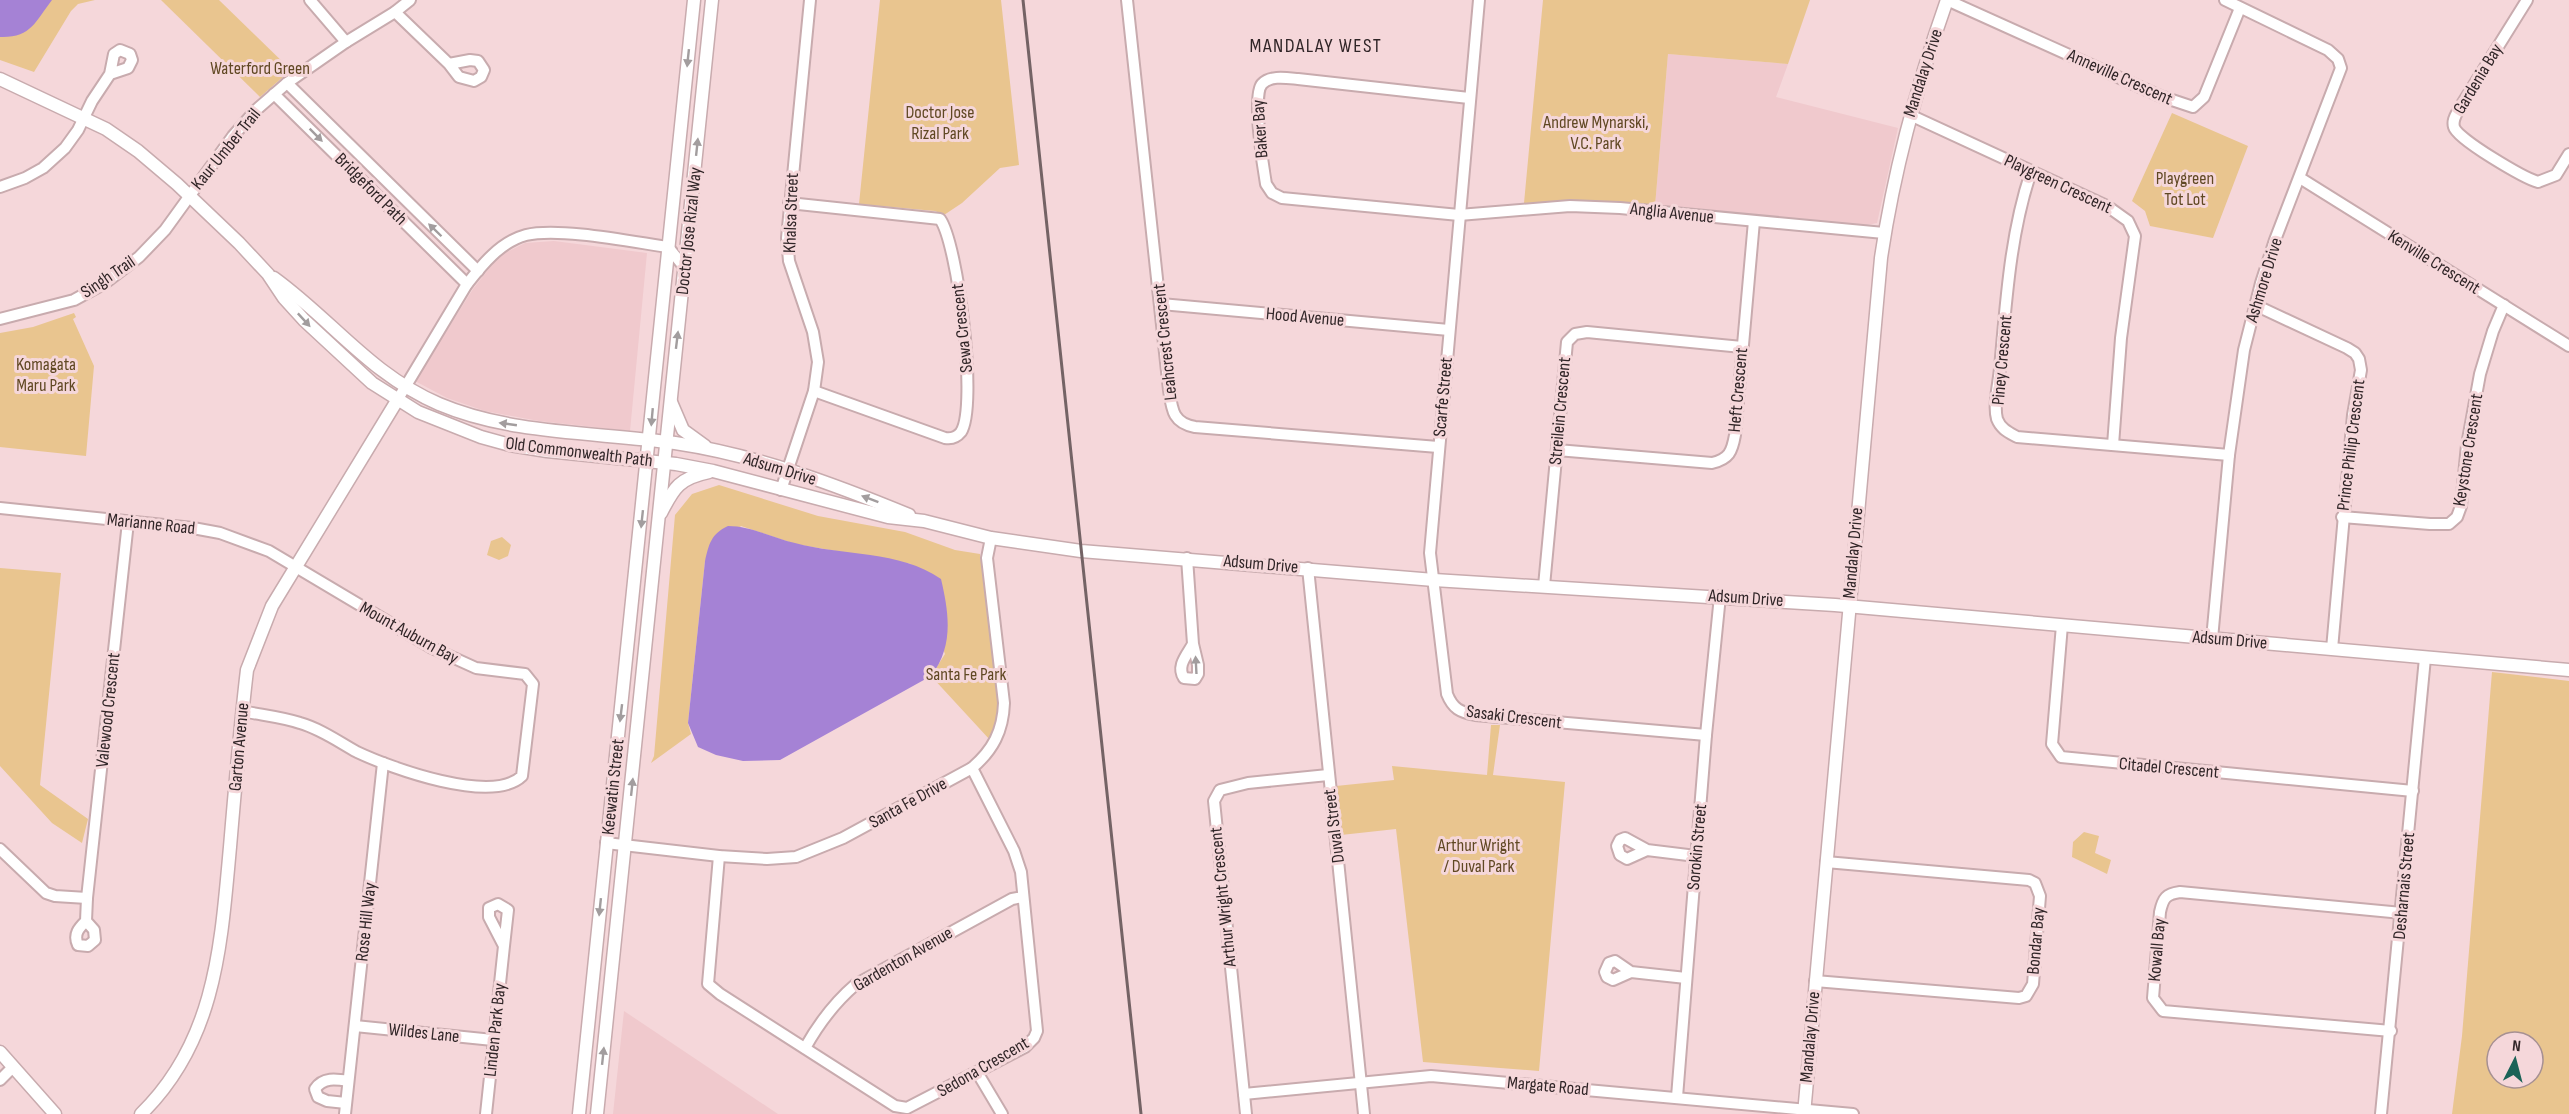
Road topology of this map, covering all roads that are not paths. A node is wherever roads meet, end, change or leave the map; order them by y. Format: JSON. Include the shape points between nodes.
{"nodes":[{"id":1,"x":310,"y":0,"type":"edge"},
{"id":2,"x":411,"y":0,"type":"edge"},
{"id":3,"x":694,"y":0,"type":"edge"},
{"id":4,"x":712,"y":0,"type":"edge"},
{"id":5,"x":810,"y":0,"type":"edge"},
{"id":6,"x":1127,"y":0,"type":"edge"},
{"id":7,"x":1479,"y":0,"type":"edge"},
{"id":8,"x":1947,"y":0,"type":"edge"},
{"id":9,"x":2225,"y":0,"type":"edge"},
{"id":10,"x":2527,"y":0,"type":"edge"},
{"id":11,"x":2240,"y":8,"type":"junction"},
{"id":12,"x":395,"y":12,"type":"junction"},
{"id":13,"x":346,"y":42,"type":"junction"},
{"id":14,"x":449,"y":64,"type":"dead end"},
{"id":15,"x":110,"y":74,"type":"dead end"},
{"id":16,"x":0,"y":79,"type":"edge"},
{"id":17,"x":287,"y":82,"type":"junction"},
{"id":18,"x":274,"y":94,"type":"junction"},
{"id":19,"x":1469,"y":98,"type":"junction"},
{"id":20,"x":1910,"y":116,"type":"junction"},
{"id":21,"x":84,"y":120,"type":"junction"},
{"id":22,"x":2569,"y":154,"type":"edge"},
{"id":23,"x":2031,"y":172,"type":"junction"},
{"id":24,"x":2300,"y":177,"type":"junction"},
{"id":25,"x":0,"y":187,"type":"edge"},
{"id":26,"x":189,"y":195,"type":"junction"},
{"id":27,"x":789,"y":203,"type":"junction"},
{"id":28,"x":1459,"y":215,"type":"junction"},
{"id":29,"x":1754,"y":221,"type":"junction"},
{"id":30,"x":1884,"y":233,"type":"junction"},
{"id":31,"x":668,"y":247,"type":"junction"},
{"id":32,"x":685,"y":268,"type":"junction"},
{"id":33,"x":478,"y":271,"type":"junction"},
{"id":34,"x":268,"y":274,"type":"junction"},
{"id":35,"x":467,"y":284,"type":"junction"},
{"id":36,"x":1161,"y":304,"type":"junction"},
{"id":37,"x":2255,"y":304,"type":"junction"},
{"id":38,"x":2504,"y":305,"type":"junction"},
{"id":39,"x":0,"y":319,"type":"edge"},
{"id":40,"x":1449,"y":330,"type":"junction"},
{"id":41,"x":2569,"y":346,"type":"edge"},
{"id":42,"x":1742,"y":347,"type":"junction"},
{"id":43,"x":406,"y":386,"type":"junction"},
{"id":44,"x":814,"y":391,"type":"junction"},
{"id":45,"x":670,"y":398,"type":"junction"},
{"id":46,"x":398,"y":399,"type":"junction"},
{"id":47,"x":649,"y":440,"type":"junction"},
{"id":48,"x":665,"y":442,"type":"junction"},
{"id":49,"x":2113,"y":446,"type":"junction"},
{"id":50,"x":1438,"y":447,"type":"junction"},
{"id":51,"x":1557,"y":450,"type":"junction"},
{"id":52,"x":714,"y":451,"type":"junction"},
{"id":53,"x":2229,"y":455,"type":"junction"},
{"id":54,"x":647,"y":461,"type":"junction"},
{"id":55,"x":663,"y":463,"type":"junction"},
{"id":56,"x":787,"y":470,"type":"junction"},
{"id":57,"x":713,"y":471,"type":"junction"},
{"id":58,"x":781,"y":490,"type":"junction"},
{"id":59,"x":0,"y":508,"type":"edge"},
{"id":60,"x":2342,"y":517,"type":"junction"},
{"id":61,"x":657,"y":519,"type":"junction"},
{"id":62,"x":924,"y":521,"type":"junction"},
{"id":63,"x":129,"y":522,"type":"junction"},
{"id":64,"x":991,"y":538,"type":"junction"},
{"id":65,"x":1187,"y":558,"type":"junction"},
{"id":66,"x":294,"y":567,"type":"junction"},
{"id":67,"x":1308,"y":568,"type":"junction"},
{"id":68,"x":1434,"y":580,"type":"junction"},
{"id":69,"x":1544,"y":586,"type":"junction"},
{"id":70,"x":1720,"y":596,"type":"junction"},
{"id":71,"x":1849,"y":606,"type":"junction"},
{"id":72,"x":2062,"y":625,"type":"junction"},
{"id":73,"x":2212,"y":639,"type":"junction"},
{"id":74,"x":1193,"y":644,"type":"dead end"},
{"id":75,"x":2331,"y":649,"type":"junction"},
{"id":76,"x":2425,"y":658,"type":"junction"},
{"id":77,"x":2569,"y":670,"type":"edge"},
{"id":78,"x":242,"y":711,"type":"junction"},
{"id":79,"x":1706,"y":735,"type":"junction"},
{"id":80,"x":383,"y":763,"type":"junction"},
{"id":81,"x":972,"y":768,"type":"junction"},
{"id":82,"x":1328,"y":775,"type":"junction"},
{"id":83,"x":2413,"y":791,"type":"junction"},
{"id":84,"x":606,"y":843,"type":"junction"},
{"id":85,"x":626,"y":845,"type":"junction"},
{"id":86,"x":0,"y":849,"type":"edge"},
{"id":87,"x":1647,"y":850,"type":"dead end"},
{"id":88,"x":719,"y":856,"type":"junction"},
{"id":89,"x":1696,"y":856,"type":"junction"},
{"id":90,"x":1826,"y":862,"type":"junction"},
{"id":91,"x":1023,"y":897,"type":"junction"},
{"id":92,"x":87,"y":898,"type":"junction"},
{"id":93,"x":2402,"y":913,"type":"junction"},
{"id":94,"x":86,"y":921,"type":"dead end"},
{"id":95,"x":504,"y":946,"type":"dead end"},
{"id":96,"x":1631,"y":972,"type":"dead end"},
{"id":97,"x":1686,"y":978,"type":"junction"},
{"id":98,"x":1815,"y":981,"type":"junction"},
{"id":99,"x":355,"y":1026,"type":"junction"},
{"id":100,"x":2391,"y":1031,"type":"junction"},
{"id":101,"x":493,"y":1040,"type":"junction"},
{"id":102,"x":805,"y":1048,"type":"junction"},
{"id":103,"x":0,"y":1052,"type":"edge"},
{"id":104,"x":13,"y":1067,"type":"junction"},
{"id":105,"x":977,"y":1072,"type":"junction"},
{"id":106,"x":0,"y":1080,"type":"edge"},
{"id":107,"x":348,"y":1081,"type":"junction"},
{"id":108,"x":1362,"y":1083,"type":"junction"},
{"id":109,"x":1244,"y":1094,"type":"junction"},
{"id":110,"x":1677,"y":1097,"type":"junction"},
{"id":111,"x":346,"y":1108,"type":"edge"},
{"id":112,"x":1804,"y":1112,"type":"edge"},
{"id":113,"x":55,"y":1114,"type":"edge"},
{"id":114,"x":141,"y":1114,"type":"edge"},
{"id":115,"x":486,"y":1114,"type":"edge"},
{"id":116,"x":579,"y":1114,"type":"edge"},
{"id":117,"x":597,"y":1114,"type":"edge"},
{"id":118,"x":1002,"y":1114,"type":"edge"},
{"id":119,"x":1246,"y":1114,"type":"edge"},
{"id":120,"x":1364,"y":1114,"type":"edge"},
{"id":121,"x":1853,"y":1114,"type":"edge"},
{"id":122,"x":2381,"y":1114,"type":"edge"}],
"edges":[{"from":1,"to":13,"type":"street"},
{"from":2,"to":12,"type":"street","name":"Kaur Umber Trail"},
{"from":3,"to":31,"type":"street","name":"Doctor Jose Rizal Way","one_way":true},
{"from":32,"to":4,"type":"street","name":"Doctor Jose Rizal Way","one_way":true},
{"from":5,"to":27,"type":"street","name":"Khalsa Street"},
{"from":6,"to":36,"type":"street","name":"Leahcrest Crescent"},
{"from":7,"to":19,"type":"street"},
{"from":8,"to":11,"type":"street","name":"Anneville Crescent","via":[[2160,96],[2193,106],[2204,97]]},
{"from":8,"to":20,"type":"street","name":"Mandalay Drive"},
{"from":9,"to":11,"type":"street","name":"Ashmore Drive"},
{"from":10,"to":22,"type":"street","name":"Gardenia Bay","via":[[2459,109],[2454,127],[2463,138],[2538,182],[2556,175]]},
{"from":11,"to":24,"type":"street","name":"Ashmore Drive","via":[[2328,50],[2338,59],[2341,68]]},
{"from":12,"to":13,"type":"street","name":"Kaur Umber Trail"},
{"from":12,"to":14,"type":"street"},
{"from":13,"to":17,"type":"street","name":"Kaur Umber Trail"},
{"from":15,"to":21,"type":"street"},
{"from":16,"to":21,"type":"street","name":"Old Commonwealth Path"},
{"from":17,"to":18,"type":"street","name":"Kaur Umber Trail"},
{"from":33,"to":17,"type":"street","name":"Bridgeford Path","one_way":true},
{"from":18,"to":26,"type":"street","name":"Kaur Umber Trail","via":[[233,136]]},
{"from":18,"to":35,"type":"street","name":"Bridgeford Path","one_way":true},
{"from":19,"to":28,"type":"street"},
{"from":19,"to":28,"type":"street","name":"Baker Bay","via":[[1285,78],[1263,82],[1257,91],[1263,170],[1272,193],[1282,198]]},
{"from":20,"to":23,"type":"street","name":"Playgreen Crescent"},
{"from":20,"to":30,"type":"street","name":"Mandalay Drive"},
{"from":21,"to":25,"type":"street","via":[[65,148],[43,168]]},
{"from":21,"to":26,"type":"street","name":"Old Commonwealth Path","via":[[120,137]]},
{"from":23,"to":49,"type":"street","name":"Playgreen Crescent","via":[[2120,213],[2135,236],[2121,338]]},
{"from":23,"to":49,"type":"street","name":"Piney Crescent","via":[[2016,235],[1997,418],[2004,430],[2017,437]]},
{"from":24,"to":37,"type":"street","name":"Ashmore Drive"},
{"from":24,"to":38,"type":"street","name":"Kenville Crescent"},
{"from":26,"to":34,"type":"street","name":"Old Commonwealth Path"},
{"from":26,"to":39,"type":"street","name":"Singh Trail","via":[[165,230],[105,282],[74,300]]},
{"from":27,"to":44,"type":"street","name":"Khalsa Street","via":[[789,261],[817,348]]},
{"from":27,"to":44,"type":"street","name":"Sewa Crescent","via":[[940,219],[949,238],[960,300],[968,401],[959,435],[945,438]]},
{"from":28,"to":29,"type":"street","name":"Anglia Avenue","via":[[1570,206]]},
{"from":28,"to":40,"type":"street","name":"Scarfe Street"},
{"from":29,"to":30,"type":"street","name":"Anglia Avenue"},
{"from":29,"to":42,"type":"street","name":"Heft Crescent"},
{"from":30,"to":71,"type":"street","name":"Mandalay Drive"},
{"from":31,"to":32,"type":"street"},
{"from":31,"to":33,"type":"street","via":[[551,233],[526,235],[495,251]]},
{"from":31,"to":47,"type":"street","name":"Doctor Jose Rizal Way","one_way":true},
{"from":45,"to":32,"type":"street","name":"Doctor Jose Rizal Way","one_way":true},
{"from":33,"to":35,"type":"street"},
{"from":34,"to":43,"type":"street","name":"Old Commonwealth Path","via":[[291,290],[358,353]]},
{"from":34,"to":46,"type":"street","name":"Old Commonwealth Path","one_way":true,"via":[[284,298],[324,340],[372,383]]},
{"from":35,"to":43,"type":"street"},
{"from":36,"to":40,"type":"street","name":"Hood Avenue"},
{"from":36,"to":50,"type":"street","name":"Leahcrest Crescent","via":[[1171,406],[1174,417],[1183,425]]},
{"from":37,"to":53,"type":"street","name":"Ashmore Drive"},
{"from":37,"to":60,"type":"street","name":"Prince Philip Crescent","via":[[2347,348],[2359,360],[2361,370]]},
{"from":38,"to":41,"type":"street","name":"Kenville Crescent"},
{"from":38,"to":60,"type":"street","name":"Keystone Crescent","via":[[2480,374],[2457,517],[2449,524],[2430,524]]},
{"from":40,"to":50,"type":"street","name":"Scarfe Street"},
{"from":42,"to":51,"type":"street","name":"Heft Crescent","via":[[1735,435],[1732,451],[1725,460],[1712,463]]},
{"from":42,"to":51,"type":"street","name":"Streilein Crescent","via":[[1575,334],[1567,342],[1564,354]]},
{"from":43,"to":46,"type":"street"},
{"from":47,"to":43,"type":"street","name":"Old Commonwealth Path","one_way":true,"via":[[495,422],[438,404]]},
{"from":44,"to":56,"type":"street","name":"Khalsa Street"},
{"from":45,"to":48,"type":"street","name":"Doctor Jose Rizal Way"},
{"from":45,"to":52,"type":"street","via":[[683,430]]},
{"from":46,"to":54,"type":"street","name":"Old Commonwealth Path","via":[[418,412],[510,445]]},
{"from":46,"to":66,"type":"street","name":"Garton Avenue"},
{"from":47,"to":48,"type":"street","name":"Old Commonwealth Path"},
{"from":47,"to":54,"type":"street","name":"Doctor Jose Rizal Way"},
{"from":48,"to":52,"type":"street","name":"Adsum Drive"},
{"from":48,"to":55,"type":"street","name":"Doctor Jose Rizal Way"},
{"from":49,"to":53,"type":"street","name":"Piney Crescent"},
{"from":50,"to":68,"type":"street","name":"Scarfe Street","via":[[1430,553]]},
{"from":51,"to":69,"type":"street","name":"Streilein Crescent"},
{"from":52,"to":56,"type":"street","name":"Adsum Drive"},
{"from":53,"to":73,"type":"street","name":"Ashmore Drive"},
{"from":54,"to":55,"type":"street","name":"Old Commonwealth Path"},
{"from":54,"to":84,"type":"street","name":"Keewatin Street","one_way":true},
{"from":55,"to":57,"type":"street","name":"Adsum Drive"},
{"from":55,"to":61,"type":"street","name":"Keewatin Street"},
{"from":56,"to":58,"type":"street","name":"Khalsa Street"},
{"from":62,"to":56,"type":"street","name":"Adsum Drive","one_way":true},
{"from":57,"to":58,"type":"street","name":"Adsum Drive"},
{"from":57,"to":61,"type":"street","via":[[680,483]]},
{"from":58,"to":62,"type":"street","name":"Adsum Drive","via":[[888,517]]},
{"from":59,"to":63,"type":"street","name":"Marianne Road"},
{"from":60,"to":75,"type":"street","name":"Prince Philip Crescent"},
{"from":85,"to":61,"type":"street","name":"Keewatin Street","one_way":true},
{"from":62,"to":64,"type":"street","name":"Adsum Drive"},
{"from":63,"to":66,"type":"street","name":"Marianne Road","via":[[220,533],[269,551]]},
{"from":63,"to":92,"type":"street","name":"Valewood Crescent"},
{"from":64,"to":65,"type":"street","name":"Adsum Drive","via":[[1081,551]]},
{"from":64,"to":81,"type":"street","name":"Santa Fe Drive","via":[[987,558],[1004,721],[986,757]]},
{"from":65,"to":67,"type":"street","name":"Adsum Drive"},
{"from":65,"to":74,"type":"street"},
{"from":66,"to":78,"type":"street","name":"Garton Avenue","via":[[256,643],[247,670]]},
{"from":66,"to":80,"type":"street","name":"Mount Auburn Bay","via":[[432,648],[476,668],[525,674],[533,684],[522,776],[511,785],[495,789],[437,780]]},
{"from":67,"to":68,"type":"street","name":"Adsum Drive"},
{"from":67,"to":82,"type":"street","name":"Duval Street"},
{"from":68,"to":69,"type":"street","name":"Adsum Drive"},
{"from":68,"to":79,"type":"street","name":"Sasaki Crescent","via":[[1447,694],[1452,706],[1461,713]]},
{"from":69,"to":70,"type":"street","name":"Adsum Drive"},
{"from":70,"to":71,"type":"street","name":"Adsum Drive"},
{"from":70,"to":79,"type":"street","name":"Sorokin Street"},
{"from":71,"to":72,"type":"street","name":"Adsum Drive"},
{"from":71,"to":90,"type":"street","name":"Mandalay Drive"},
{"from":72,"to":73,"type":"street","name":"Adsum Drive"},
{"from":72,"to":83,"type":"street","name":"Citadel Crescent","via":[[2052,744],[2061,757]]},
{"from":73,"to":75,"type":"street","name":"Adsum Drive"},
{"from":75,"to":76,"type":"street","name":"Adsum Drive"},
{"from":76,"to":77,"type":"street","name":"Adsum Drive"},
{"from":76,"to":83,"type":"street","name":"Desharnais Street"},
{"from":78,"to":80,"type":"street","name":"Mount Auburn Bay","via":[[301,723]]},
{"from":78,"to":114,"type":"street","name":"Garton Avenue","via":[[222,934],[213,981],[204,1013],[179,1069]]},
{"from":79,"to":89,"type":"street","name":"Sorokin Street"},
{"from":80,"to":99,"type":"street","name":"Rose Hill Way"},
{"from":81,"to":88,"type":"street","name":"Santa Fe Drive","via":[[843,838],[796,857]]},
{"from":81,"to":91,"type":"street","name":"Sedona Crescent","via":[[1014,851]]},
{"from":82,"to":108,"type":"street","name":"Duval Street"},
{"from":82,"to":109,"type":"street","name":"Arthur Wright Crescent","via":[[1248,783],[1220,790],[1214,801]]},
{"from":83,"to":93,"type":"street","name":"Desharnais Street"},
{"from":84,"to":85,"type":"street","name":"Santa Fe Drive"},
{"from":84,"to":116,"type":"street","name":"Keewatin Street","one_way":true},
{"from":85,"to":88,"type":"street","name":"Santa Fe Drive"},
{"from":117,"to":85,"type":"street","name":"Keewatin Street","one_way":true},
{"from":86,"to":92,"type":"street","via":[[46,893]]},
{"from":87,"to":89,"type":"street"},
{"from":88,"to":102,"type":"street","name":"Sedona Crescent","via":[[708,984]]},
{"from":89,"to":97,"type":"street","name":"Sorokin Street"},
{"from":90,"to":98,"type":"street","name":"Mandalay Drive"},
{"from":90,"to":98,"type":"street","name":"Bondar Bay","via":[[2036,883],[2040,896],[2033,984],[2026,996],[2019,998]]},
{"from":91,"to":102,"type":"street","name":"Gardenton Avenue","via":[[1011,898],[855,985],[837,1001]]},
{"from":91,"to":105,"type":"street","name":"Sedona Crescent","via":[[1037,1031],[1025,1047]]},
{"from":92,"to":94,"type":"street","name":"Valewood Crescent"},
{"from":93,"to":100,"type":"street","name":"Desharnais Street"},
{"from":93,"to":100,"type":"street","name":"Kowall Bay","via":[[2180,892],[2163,900],[2158,924],[2153,998],[2163,1011]]},
{"from":95,"to":101,"type":"street","name":"Linden Park Bay"},
{"from":96,"to":97,"type":"street"},
{"from":97,"to":110,"type":"street","name":"Sorokin Street"},
{"from":98,"to":112,"type":"street","name":"Mandalay Drive"},
{"from":99,"to":101,"type":"street","name":"Wildes Lane"},
{"from":99,"to":107,"type":"street","name":"Rose Hill Way"},
{"from":100,"to":122,"type":"street","name":"Desharnais Street"},
{"from":101,"to":115,"type":"street","name":"Linden Park Bay"},
{"from":102,"to":105,"type":"street","name":"Sedona Crescent","via":[[895,1106],[907,1108]]},
{"from":103,"to":104,"type":"street"},
{"from":104,"to":106,"type":"street"},
{"from":104,"to":113,"type":"street"},
{"from":105,"to":118,"type":"street"},
{"from":107,"to":111,"type":"street","name":"Rose Hill Way"},
{"from":107,"to":111,"type":"street","name":"Rose Hill Way","via":[[327,1080],[319,1082],[315,1089],[318,1097]]},
{"from":108,"to":109,"type":"street","name":"Margate Road"},
{"from":108,"to":110,"type":"street","name":"Margate Road","via":[[1431,1076]]},
{"from":108,"to":120,"type":"street"},
{"from":109,"to":119,"type":"street","name":"Arthur Wright Crescent"},
{"from":110,"to":112,"type":"street","name":"Margate Road"},
{"from":112,"to":121,"type":"street","name":"Margate Road"}]}
